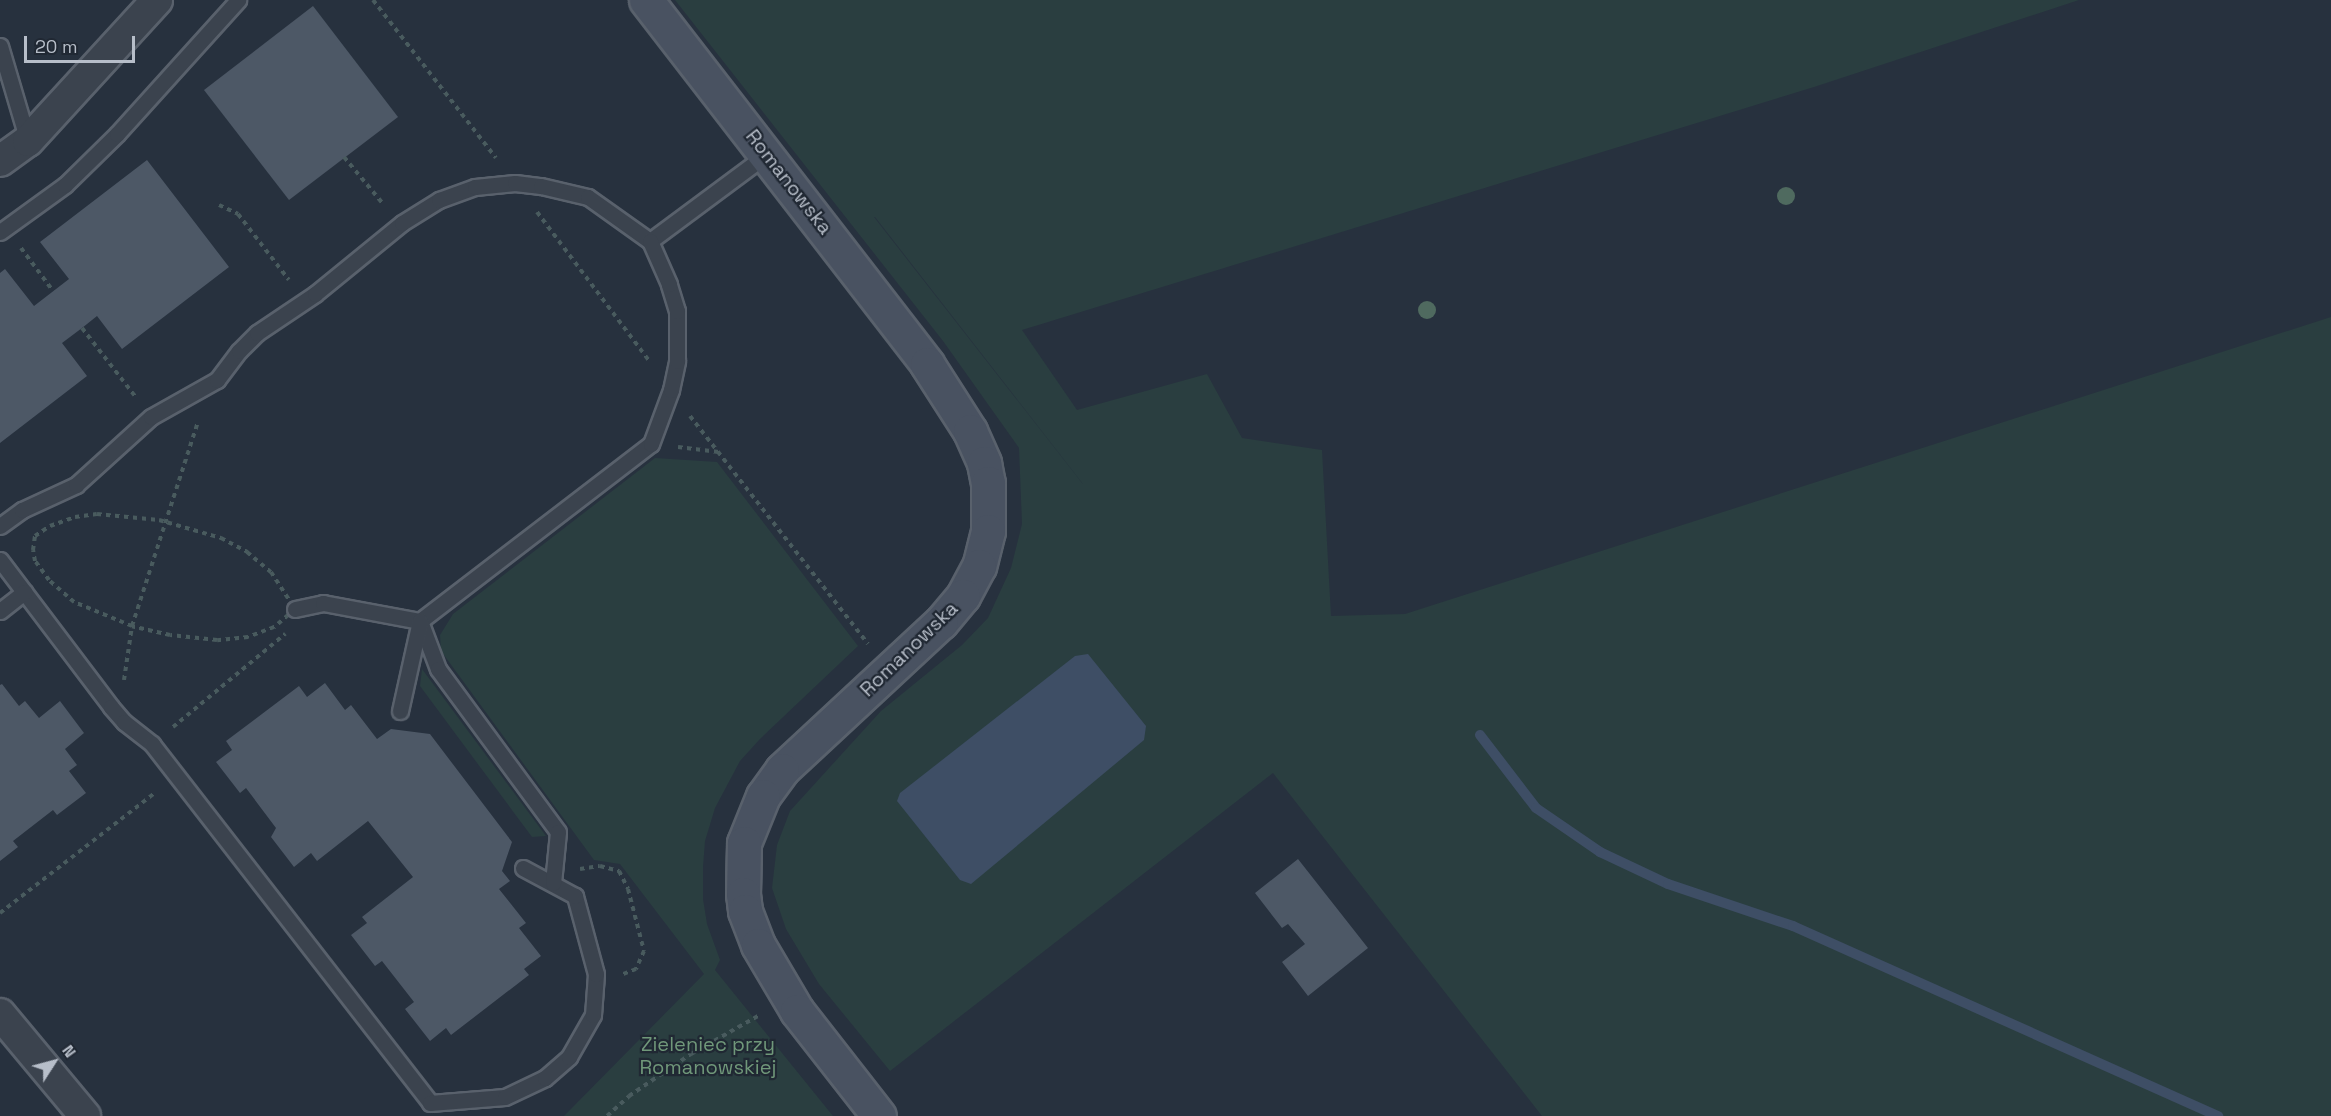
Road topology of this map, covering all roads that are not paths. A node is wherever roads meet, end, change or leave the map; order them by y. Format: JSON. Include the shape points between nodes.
{"nodes":[{"id":1,"x":157,"y":0,"type":"edge"},
{"id":2,"x":238,"y":0,"type":"edge"},
{"id":3,"x":646,"y":0,"type":"edge"},
{"id":4,"x":0,"y":46,"type":"edge"},
{"id":5,"x":28,"y":141,"type":"junction"},
{"id":6,"x":767,"y":154,"type":"junction"},
{"id":7,"x":0,"y":161,"type":"edge"},
{"id":8,"x":3,"y":230,"type":"edge"},
{"id":9,"x":650,"y":241,"type":"junction"},
{"id":10,"x":0,"y":526,"type":"edge"},
{"id":11,"x":0,"y":560,"type":"edge"},
{"id":12,"x":24,"y":592,"type":"junction"},
{"id":13,"x":295,"y":609,"type":"road end"},
{"id":14,"x":0,"y":611,"type":"edge"},
{"id":15,"x":420,"y":621,"type":"junction"},
{"id":16,"x":400,"y":711,"type":"dead end"},
{"id":17,"x":522,"y":868,"type":"dead end"},
{"id":18,"x":553,"y":883,"type":"junction"},
{"id":19,"x":0,"y":1014,"type":"edge"},
{"id":20,"x":85,"y":1116,"type":"edge"},
{"id":21,"x":879,"y":1116,"type":"edge"}],
"edges":[{"from":1,"to":5,"type":"street"},
{"from":2,"to":8,"type":"lane","via":[[65,185]]},
{"from":3,"to":6,"type":"street","name":"Romanowska"},
{"from":4,"to":5,"type":"lane"},
{"from":5,"to":7,"type":"street"},
{"from":6,"to":9,"type":"lane"},
{"from":6,"to":21,"type":"street","name":"Romanowska","via":[[947,391],[978,447],[989,491],[990,516],[984,548],[963,596],[941,622],[782,770],[763,796],[744,843],[744,903],[758,945],[797,1011]]},
{"from":9,"to":10,"type":"lane","via":[[588,197],[515,183],[475,187],[448,197],[400,225],[305,302],[257,333],[217,380],[151,417],[76,485],[22,510]]},
{"from":9,"to":15,"type":"lane","via":[[677,311],[677,361],[651,444]]},
{"from":11,"to":12,"type":"lane"},
{"from":12,"to":14,"type":"lane"},
{"from":12,"to":18,"type":"lane","via":[[124,722],[152,744],[430,1103],[504,1097],[546,1078],[569,1057],[593,1015],[596,974],[575,896]]},
{"from":13,"to":15,"type":"lane","via":[[323,603]]},
{"from":15,"to":16,"type":"lane"},
{"from":15,"to":18,"type":"lane","via":[[438,669],[558,832]]},
{"from":17,"to":18,"type":"lane"},
{"from":19,"to":20,"type":"street"}]}
